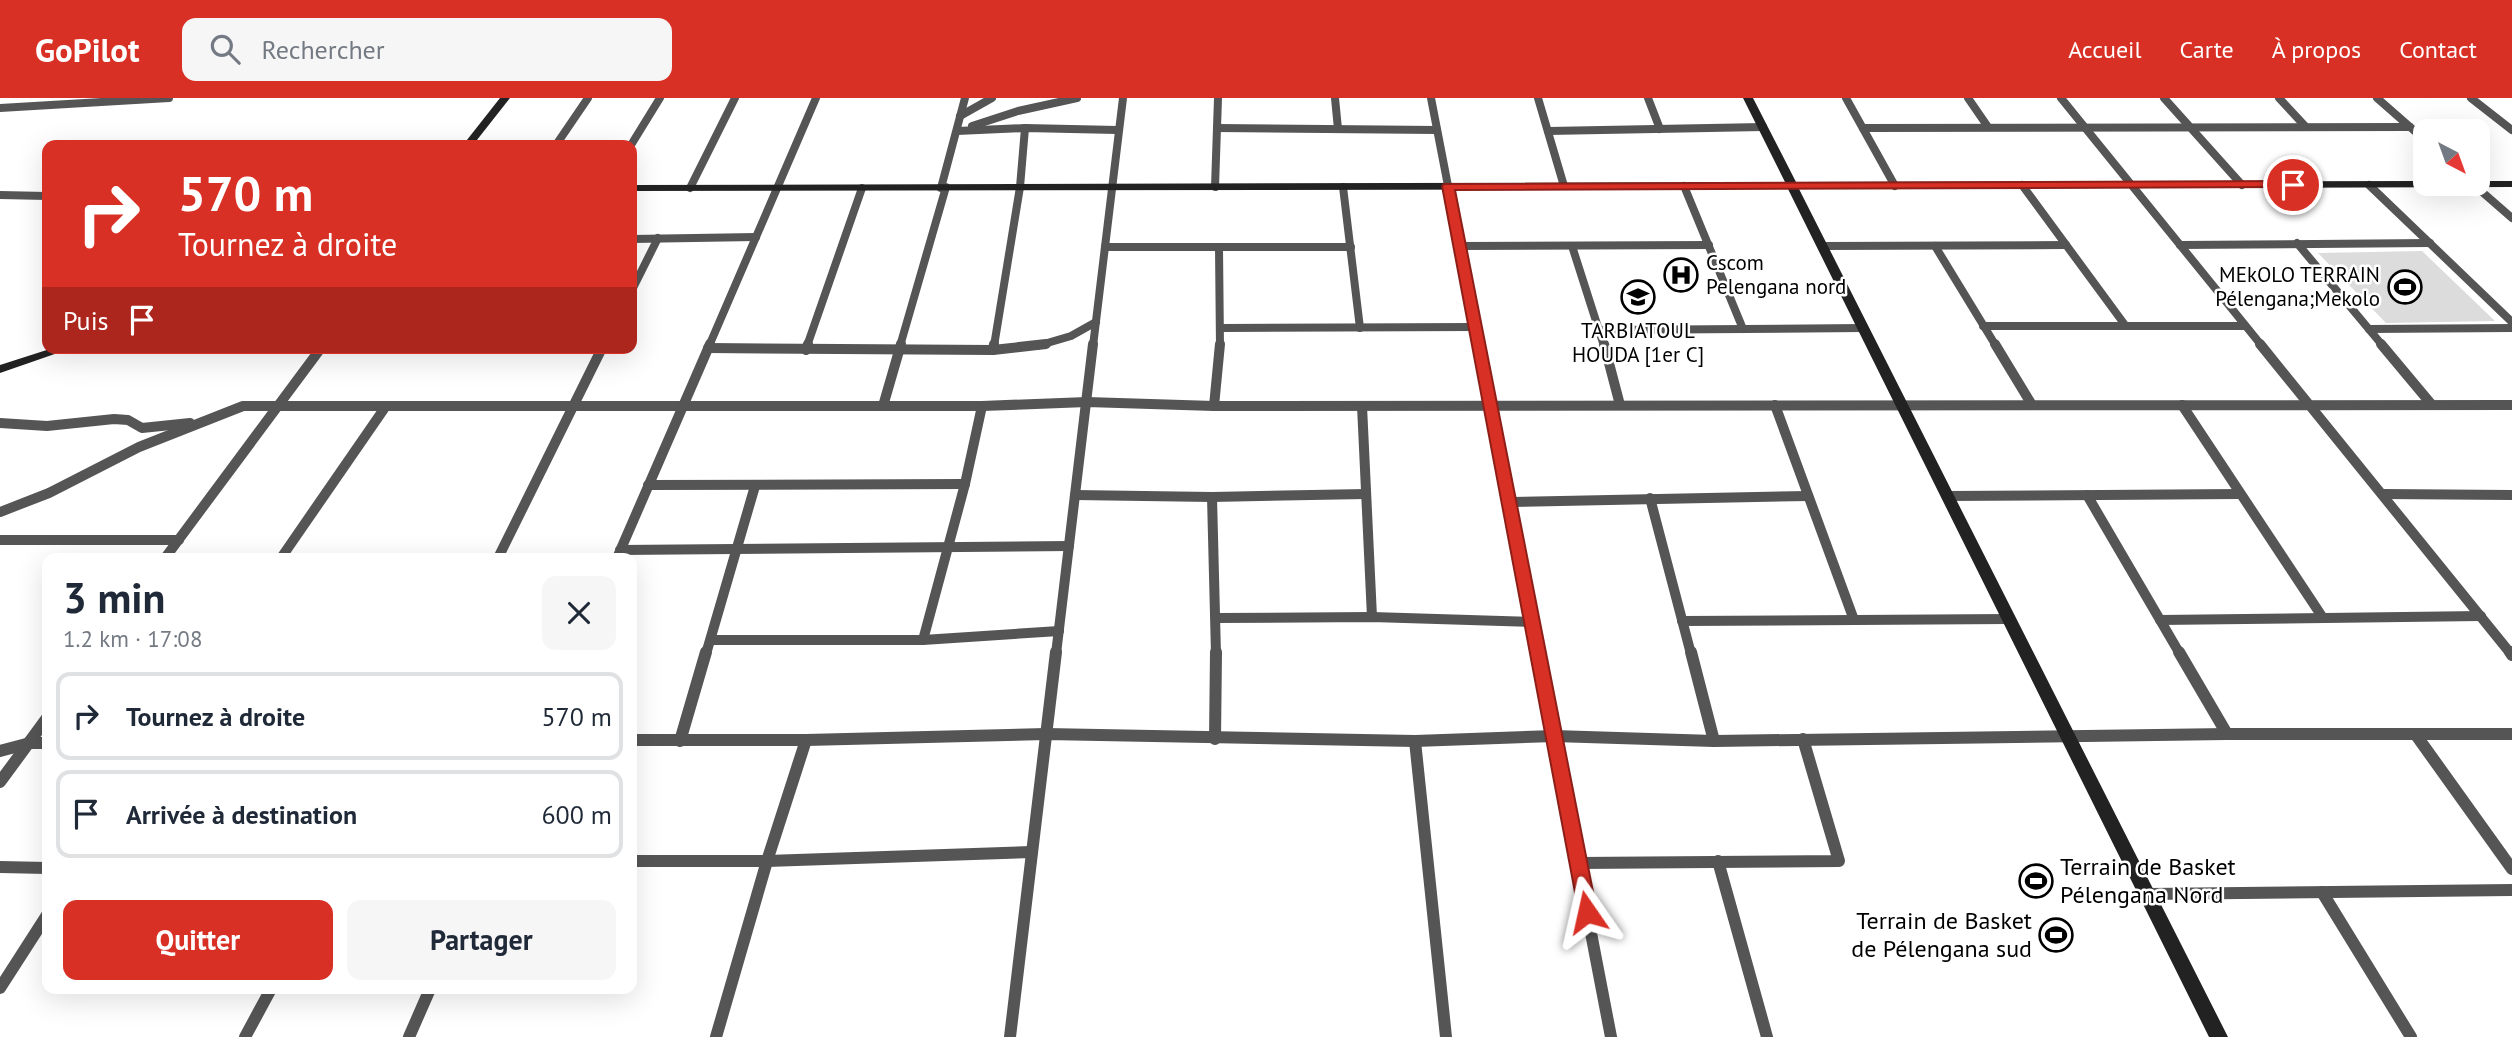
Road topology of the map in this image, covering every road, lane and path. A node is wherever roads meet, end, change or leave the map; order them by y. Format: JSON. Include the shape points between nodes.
{"nodes":[{"id":1,"x":169,"y":98,"type":"edge"},
{"id":2,"x":506,"y":98,"type":"edge"},
{"id":3,"x":588,"y":98,"type":"edge"},
{"id":4,"x":660,"y":98,"type":"edge"},
{"id":5,"x":735,"y":98,"type":"edge"},
{"id":6,"x":816,"y":98,"type":"edge"},
{"id":7,"x":965,"y":98,"type":"edge"},
{"id":8,"x":992,"y":98,"type":"edge"},
{"id":9,"x":1077,"y":98,"type":"edge"},
{"id":10,"x":1122,"y":98,"type":"edge"},
{"id":11,"x":1218,"y":98,"type":"edge"},
{"id":12,"x":1335,"y":98,"type":"edge"},
{"id":13,"x":1431,"y":98,"type":"edge"},
{"id":14,"x":1538,"y":98,"type":"edge"},
{"id":15,"x":1648,"y":98,"type":"edge"},
{"id":16,"x":1748,"y":98,"type":"edge"},
{"id":17,"x":1846,"y":98,"type":"edge"},
{"id":18,"x":1968,"y":98,"type":"edge"},
{"id":19,"x":2061,"y":98,"type":"edge"},
{"id":20,"x":2164,"y":98,"type":"edge"},
{"id":21,"x":2278,"y":98,"type":"edge"},
{"id":22,"x":2377,"y":98,"type":"edge"},
{"id":23,"x":2471,"y":98,"type":"edge"},
{"id":24,"x":0,"y":108,"type":"edge"},
{"id":25,"x":960,"y":116,"type":"junction"},
{"id":26,"x":2083,"y":126,"type":"junction"},
{"id":27,"x":2305,"y":126,"type":"junction"},
{"id":28,"x":1763,"y":127,"type":"junction"},
{"id":29,"x":1988,"y":127,"type":"junction"},
{"id":30,"x":2190,"y":127,"type":"junction"},
{"id":31,"x":2410,"y":127,"type":"junction"},
{"id":32,"x":1025,"y":128,"type":"junction"},
{"id":33,"x":1217,"y":128,"type":"junction"},
{"id":34,"x":1863,"y":128,"type":"junction"},
{"id":35,"x":2511,"y":128,"type":"edge"},
{"id":36,"x":1338,"y":129,"type":"junction"},
{"id":37,"x":1660,"y":129,"type":"junction"},
{"id":38,"x":1117,"y":130,"type":"junction"},
{"id":39,"x":1437,"y":130,"type":"junction"},
{"id":40,"x":2413,"y":130,"type":"edge"},
{"id":41,"x":957,"y":131,"type":"junction"},
{"id":42,"x":1548,"y":131,"type":"junction"},
{"id":43,"x":472,"y":140,"type":"edge"},
{"id":44,"x":559,"y":140,"type":"edge"},
{"id":45,"x":634,"y":140,"type":"edge"},
{"id":46,"x":2490,"y":184,"type":"edge"},
{"id":47,"x":2512,"y":184,"type":"edge"},
{"id":48,"x":2022,"y":185,"type":"junction"},
{"id":49,"x":2131,"y":185,"type":"junction"},
{"id":50,"x":2242,"y":185,"type":"junction"},
{"id":51,"x":2369,"y":185,"type":"junction"},
{"id":52,"x":2413,"y":185,"type":"edge"},
{"id":53,"x":1448,"y":186,"type":"junction"},
{"id":54,"x":1564,"y":186,"type":"junction"},
{"id":55,"x":1684,"y":186,"type":"junction"},
{"id":56,"x":1792,"y":186,"type":"junction"},
{"id":57,"x":1895,"y":186,"type":"junction"},
{"id":58,"x":778,"y":187,"type":"junction"},
{"id":59,"x":944,"y":187,"type":"junction"},
{"id":60,"x":1020,"y":187,"type":"junction"},
{"id":61,"x":1215,"y":187,"type":"junction"},
{"id":62,"x":1343,"y":187,"type":"junction"},
{"id":63,"x":637,"y":188,"type":"edge"},
{"id":64,"x":690,"y":188,"type":"junction"},
{"id":65,"x":862,"y":188,"type":"junction"},
{"id":66,"x":1112,"y":188,"type":"junction"},
{"id":67,"x":0,"y":195,"type":"edge"},
{"id":68,"x":42,"y":196,"type":"edge"},
{"id":69,"x":2487,"y":196,"type":"edge"},
{"id":70,"x":2512,"y":218,"type":"edge"},
{"id":71,"x":756,"y":237,"type":"junction"},
{"id":72,"x":637,"y":239,"type":"edge"},
{"id":73,"x":658,"y":239,"type":"junction"},
{"id":74,"x":2297,"y":243,"type":"junction"},
{"id":75,"x":2430,"y":243,"type":"junction"},
{"id":76,"x":1709,"y":245,"type":"junction"},
{"id":77,"x":2066,"y":245,"type":"junction"},
{"id":78,"x":2180,"y":245,"type":"junction"},
{"id":79,"x":1460,"y":246,"type":"junction"},
{"id":80,"x":1572,"y":246,"type":"junction"},
{"id":81,"x":1822,"y":246,"type":"junction"},
{"id":82,"x":1935,"y":246,"type":"junction"},
{"id":83,"x":1105,"y":247,"type":"junction"},
{"id":84,"x":1351,"y":247,"type":"junction"},
{"id":85,"x":1219,"y":248,"type":"junction"},
{"id":86,"x":637,"y":280,"type":"edge"},
{"id":87,"x":2512,"y":322,"type":"edge"},
{"id":88,"x":1096,"y":323,"type":"junction"},
{"id":89,"x":2125,"y":325,"type":"junction"},
{"id":90,"x":1983,"y":326,"type":"junction"},
{"id":91,"x":2245,"y":326,"type":"junction"},
{"id":92,"x":1475,"y":327,"type":"junction"},
{"id":93,"x":2512,"y":327,"type":"edge"},
{"id":94,"x":1222,"y":328,"type":"junction"},
{"id":95,"x":1360,"y":328,"type":"junction"},
{"id":96,"x":1863,"y":328,"type":"junction"},
{"id":97,"x":1743,"y":329,"type":"junction"},
{"id":98,"x":2369,"y":329,"type":"junction"},
{"id":99,"x":1600,"y":330,"type":"junction"},
{"id":100,"x":708,"y":348,"type":"junction"},
{"id":101,"x":806,"y":350,"type":"junction"},
{"id":102,"x":897,"y":350,"type":"junction"},
{"id":103,"x":993,"y":351,"type":"junction"},
{"id":104,"x":47,"y":354,"type":"edge"},
{"id":105,"x":317,"y":354,"type":"edge"},
{"id":106,"x":599,"y":354,"type":"edge"},
{"id":107,"x":0,"y":369,"type":"edge"},
{"id":108,"x":1087,"y":402,"type":"junction"},
{"id":109,"x":683,"y":404,"type":"junction"},
{"id":110,"x":1620,"y":405,"type":"junction"},
{"id":111,"x":1775,"y":405,"type":"junction"},
{"id":112,"x":1902,"y":405,"type":"junction"},
{"id":113,"x":2032,"y":405,"type":"junction"},
{"id":114,"x":2182,"y":405,"type":"junction"},
{"id":115,"x":2309,"y":405,"type":"junction"},
{"id":116,"x":2432,"y":405,"type":"junction"},
{"id":117,"x":2512,"y":405,"type":"edge"},
{"id":118,"x":279,"y":406,"type":"junction"},
{"id":119,"x":386,"y":406,"type":"junction"},
{"id":120,"x":572,"y":406,"type":"junction"},
{"id":121,"x":883,"y":406,"type":"junction"},
{"id":122,"x":982,"y":406,"type":"junction"},
{"id":123,"x":1214,"y":406,"type":"junction"},
{"id":124,"x":1362,"y":406,"type":"junction"},
{"id":125,"x":1490,"y":406,"type":"junction"},
{"id":126,"x":203,"y":422,"type":"junction"},
{"id":127,"x":0,"y":423,"type":"edge"},
{"id":128,"x":965,"y":484,"type":"junction"},
{"id":129,"x":648,"y":485,"type":"junction"},
{"id":130,"x":755,"y":486,"type":"junction"},
{"id":131,"x":1366,"y":494,"type":"junction"},
{"id":132,"x":2240,"y":494,"type":"junction"},
{"id":133,"x":2382,"y":494,"type":"junction"},
{"id":134,"x":1075,"y":495,"type":"junction"},
{"id":135,"x":2087,"y":495,"type":"junction"},
{"id":136,"x":2512,"y":495,"type":"edge"},
{"id":137,"x":1808,"y":496,"type":"junction"},
{"id":138,"x":1948,"y":496,"type":"junction"},
{"id":139,"x":1212,"y":497,"type":"junction"},
{"id":140,"x":1650,"y":498,"type":"junction"},
{"id":141,"x":1509,"y":502,"type":"junction"},
{"id":142,"x":0,"y":512,"type":"edge"},
{"id":143,"x":0,"y":540,"type":"edge"},
{"id":144,"x":179,"y":540,"type":"junction"},
{"id":145,"x":1069,"y":546,"type":"junction"},
{"id":146,"x":738,"y":548,"type":"junction"},
{"id":147,"x":947,"y":548,"type":"junction"},
{"id":148,"x":169,"y":553,"type":"edge"},
{"id":149,"x":284,"y":553,"type":"edge"},
{"id":150,"x":500,"y":553,"type":"edge"},
{"id":151,"x":618,"y":553,"type":"edge"},
{"id":152,"x":637,"y":553,"type":"edge"},
{"id":153,"x":2481,"y":616,"type":"junction"},
{"id":154,"x":1372,"y":617,"type":"junction"},
{"id":155,"x":1216,"y":618,"type":"junction"},
{"id":156,"x":2323,"y":618,"type":"junction"},
{"id":157,"x":2009,"y":619,"type":"junction"},
{"id":158,"x":2160,"y":620,"type":"junction"},
{"id":159,"x":1682,"y":621,"type":"junction"},
{"id":160,"x":1854,"y":621,"type":"junction"},
{"id":161,"x":1532,"y":622,"type":"junction"},
{"id":162,"x":1059,"y":631,"type":"junction"},
{"id":163,"x":923,"y":639,"type":"junction"},
{"id":164,"x":712,"y":640,"type":"junction"},
{"id":165,"x":2512,"y":654,"type":"edge"},
{"id":166,"x":42,"y":725,"type":"edge"},
{"id":167,"x":1046,"y":734,"type":"junction"},
{"id":168,"x":2227,"y":734,"type":"junction"},
{"id":169,"x":2512,"y":734,"type":"edge"},
{"id":170,"x":2416,"y":735,"type":"junction"},
{"id":171,"x":1554,"y":736,"type":"junction"},
{"id":172,"x":2068,"y":736,"type":"junction"},
{"id":173,"x":1215,"y":739,"type":"junction"},
{"id":174,"x":1803,"y":739,"type":"junction"},
{"id":175,"x":637,"y":740,"type":"edge"},
{"id":176,"x":806,"y":740,"type":"junction"},
{"id":177,"x":680,"y":741,"type":"junction"},
{"id":178,"x":1415,"y":741,"type":"junction"},
{"id":179,"x":1714,"y":741,"type":"junction"},
{"id":180,"x":30,"y":743,"type":"junction"},
{"id":181,"x":42,"y":743,"type":"edge"},
{"id":182,"x":0,"y":751,"type":"edge"},
{"id":183,"x":0,"y":782,"type":"edge"},
{"id":184,"x":1032,"y":852,"type":"junction"},
{"id":185,"x":637,"y":861,"type":"edge"},
{"id":186,"x":768,"y":861,"type":"junction"},
{"id":187,"x":1718,"y":861,"type":"junction"},
{"id":188,"x":1578,"y":863,"type":"junction"},
{"id":189,"x":0,"y":867,"type":"edge"},
{"id":190,"x":42,"y":868,"type":"edge"},
{"id":191,"x":2512,"y":869,"type":"edge"},
{"id":192,"x":2512,"y":890,"type":"edge"},
{"id":193,"x":2322,"y":891,"type":"junction"},
{"id":194,"x":2148,"y":894,"type":"junction"},
{"id":195,"x":42,"y":923,"type":"edge"},
{"id":196,"x":0,"y":988,"type":"edge"},
{"id":197,"x":268,"y":994,"type":"edge"},
{"id":198,"x":428,"y":994,"type":"edge"},
{"id":199,"x":245,"y":1037,"type":"edge"},
{"id":200,"x":409,"y":1037,"type":"edge"},
{"id":201,"x":716,"y":1037,"type":"edge"},
{"id":202,"x":1010,"y":1037,"type":"edge"},
{"id":203,"x":1446,"y":1037,"type":"edge"},
{"id":204,"x":1611,"y":1037,"type":"edge"},
{"id":205,"x":1767,"y":1037,"type":"edge"},
{"id":206,"x":2219,"y":1037,"type":"edge"},
{"id":207,"x":2412,"y":1037,"type":"edge"}],
"edges":[{"from":1,"to":24,"type":"street"},
{"from":2,"to":43,"type":"street"},
{"from":3,"to":44,"type":"street"},
{"from":4,"to":45,"type":"street"},
{"from":5,"to":64,"type":"street"},
{"from":6,"to":58,"type":"street"},
{"from":7,"to":25,"type":"street"},
{"from":8,"to":25,"type":"street"},
{"from":9,"to":41,"type":"street"},
{"from":10,"to":38,"type":"street"},
{"from":11,"to":33,"type":"street"},
{"from":12,"to":36,"type":"street"},
{"from":13,"to":39,"type":"street"},
{"from":14,"to":42,"type":"street"},
{"from":15,"to":37,"type":"street"},
{"from":16,"to":28,"type":"street"},
{"from":17,"to":34,"type":"street"},
{"from":18,"to":29,"type":"street"},
{"from":19,"to":26,"type":"street"},
{"from":20,"to":30,"type":"street"},
{"from":21,"to":27,"type":"street"},
{"from":22,"to":31,"type":"street"},
{"from":23,"to":35,"type":"street"},
{"from":25,"to":41,"type":"street"},
{"from":26,"to":29,"type":"street"},
{"from":26,"to":30,"type":"street"},
{"from":26,"to":49,"type":"street"},
{"from":27,"to":30,"type":"street"},
{"from":27,"to":31,"type":"street"},
{"from":28,"to":37,"type":"street"},
{"from":28,"to":56,"type":"street"},
{"from":29,"to":34,"type":"street"},
{"from":30,"to":50,"type":"street"},
{"from":31,"to":40,"type":"street"},
{"from":32,"to":38,"type":"street"},
{"from":32,"to":41,"type":"street"},
{"from":32,"to":60,"type":"street"},
{"from":33,"to":36,"type":"street"},
{"from":33,"to":61,"type":"street"},
{"from":34,"to":57,"type":"street"},
{"from":36,"to":39,"type":"street"},
{"from":37,"to":42,"type":"street"},
{"from":38,"to":66,"type":"street"},
{"from":39,"to":53,"type":"street"},
{"from":41,"to":59,"type":"street"},
{"from":42,"to":54,"type":"street"},
{"from":46,"to":47,"type":"street"},
{"from":48,"to":49,"type":"street"},
{"from":48,"to":57,"type":"street"},
{"from":48,"to":77,"type":"street"},
{"from":49,"to":50,"type":"street"},
{"from":49,"to":78,"type":"street"},
{"from":50,"to":51,"type":"street"},
{"from":51,"to":52,"type":"street"},
{"from":51,"to":75,"type":"street"},
{"from":53,"to":54,"type":"street"},
{"from":53,"to":62,"type":"street"},
{"from":53,"to":79,"type":"street"},
{"from":54,"to":55,"type":"street"},
{"from":55,"to":56,"type":"street"},
{"from":55,"to":76,"type":"street"},
{"from":56,"to":57,"type":"street"},
{"from":56,"to":81,"type":"street"},
{"from":58,"to":64,"type":"street"},
{"from":58,"to":65,"type":"street"},
{"from":58,"to":71,"type":"street"},
{"from":59,"to":60,"type":"street"},
{"from":59,"to":65,"type":"street"},
{"from":59,"to":102,"type":"street"},
{"from":60,"to":66,"type":"street"},
{"from":60,"to":103,"type":"street"},
{"from":61,"to":62,"type":"street"},
{"from":61,"to":66,"type":"street"},
{"from":62,"to":84,"type":"street"},
{"from":63,"to":64,"type":"street"},
{"from":65,"to":101,"type":"street"},
{"from":66,"to":83,"type":"street"},
{"from":67,"to":68,"type":"street"},
{"from":69,"to":70,"type":"street"},
{"from":71,"to":73,"type":"street"},
{"from":71,"to":100,"type":"street"},
{"from":72,"to":73,"type":"street"},
{"from":73,"to":86,"type":"street"},
{"from":74,"to":75,"type":"street"},
{"from":74,"to":78,"type":"street"},
{"from":74,"to":98,"type":"street"},
{"from":75,"to":87,"type":"street"},
{"from":76,"to":80,"type":"street"},
{"from":76,"to":97,"type":"street"},
{"from":77,"to":82,"type":"street"},
{"from":77,"to":89,"type":"street"},
{"from":78,"to":91,"type":"street"},
{"from":79,"to":80,"type":"street"},
{"from":79,"to":92,"type":"street"},
{"from":80,"to":99,"type":"street"},
{"from":81,"to":82,"type":"street"},
{"from":81,"to":96,"type":"street"},
{"from":82,"to":90,"type":"street"},
{"from":83,"to":85,"type":"street"},
{"from":83,"to":88,"type":"street"},
{"from":84,"to":85,"type":"street"},
{"from":84,"to":95,"type":"street"},
{"from":85,"to":94,"type":"street"},
{"from":88,"to":103,"type":"street","via":[[1053,344]]},
{"from":88,"to":108,"type":"street"},
{"from":89,"to":90,"type":"street"},
{"from":89,"to":91,"type":"street"},
{"from":90,"to":113,"type":"street"},
{"from":91,"to":115,"type":"street"},
{"from":92,"to":95,"type":"street"},
{"from":92,"to":125,"type":"street"},
{"from":93,"to":98,"type":"street"},
{"from":94,"to":95,"type":"street"},
{"from":94,"to":123,"type":"street"},
{"from":96,"to":97,"type":"street"},
{"from":96,"to":112,"type":"street"},
{"from":97,"to":99,"type":"street"},
{"from":98,"to":116,"type":"street"},
{"from":99,"to":110,"type":"street"},
{"from":100,"to":101,"type":"street"},
{"from":100,"to":109,"type":"street"},
{"from":101,"to":102,"type":"street"},
{"from":102,"to":103,"type":"street"},
{"from":102,"to":121,"type":"street"},
{"from":104,"to":107,"type":"street"},
{"from":105,"to":118,"type":"street"},
{"from":106,"to":120,"type":"street"},
{"from":108,"to":122,"type":"street"},
{"from":108,"to":123,"type":"street"},
{"from":108,"to":134,"type":"street"},
{"from":109,"to":120,"type":"street"},
{"from":109,"to":121,"type":"street"},
{"from":109,"to":129,"type":"street"},
{"from":110,"to":111,"type":"street"},
{"from":110,"to":125,"type":"street"},
{"from":111,"to":112,"type":"street"},
{"from":111,"to":137,"type":"street"},
{"from":112,"to":113,"type":"street"},
{"from":112,"to":138,"type":"street"},
{"from":113,"to":114,"type":"street"},
{"from":114,"to":115,"type":"street"},
{"from":114,"to":132,"type":"street"},
{"from":115,"to":116,"type":"street"},
{"from":115,"to":133,"type":"street"},
{"from":116,"to":117,"type":"street"},
{"from":118,"to":119,"type":"street"},
{"from":118,"to":126,"type":"street","via":[[243,406]]},
{"from":118,"to":144,"type":"street"},
{"from":119,"to":120,"type":"street"},
{"from":119,"to":149,"type":"street"},
{"from":120,"to":150,"type":"street"},
{"from":121,"to":122,"type":"street"},
{"from":122,"to":128,"type":"street"},
{"from":123,"to":124,"type":"street"},
{"from":124,"to":125,"type":"street"},
{"from":124,"to":131,"type":"street"},
{"from":125,"to":141,"type":"street"},
{"from":126,"to":127,"type":"street","via":[[142,428],[114,419],[47,426]]},
{"from":126,"to":142,"type":"street"},
{"from":128,"to":130,"type":"street"},
{"from":128,"to":147,"type":"street"},
{"from":129,"to":130,"type":"street"},
{"from":129,"to":151,"type":"street"},
{"from":130,"to":146,"type":"street"},
{"from":131,"to":139,"type":"street"},
{"from":131,"to":154,"type":"street"},
{"from":132,"to":135,"type":"street"},
{"from":132,"to":156,"type":"street"},
{"from":133,"to":136,"type":"street"},
{"from":133,"to":153,"type":"street"},
{"from":134,"to":139,"type":"street"},
{"from":134,"to":145,"type":"street"},
{"from":135,"to":138,"type":"street"},
{"from":135,"to":158,"type":"street"},
{"from":137,"to":140,"type":"street"},
{"from":137,"to":160,"type":"street"},
{"from":138,"to":157,"type":"street"},
{"from":139,"to":155,"type":"street"},
{"from":140,"to":141,"type":"street"},
{"from":140,"to":159,"type":"street"},
{"from":141,"to":161,"type":"street"},
{"from":143,"to":144,"type":"street"},
{"from":144,"to":148,"type":"street"},
{"from":145,"to":147,"type":"street"},
{"from":145,"to":162,"type":"street"},
{"from":146,"to":147,"type":"street"},
{"from":146,"to":152,"type":"street"},
{"from":146,"to":164,"type":"street"},
{"from":147,"to":163,"type":"street"},
{"from":153,"to":156,"type":"street"},
{"from":153,"to":165,"type":"street"},
{"from":154,"to":155,"type":"street"},
{"from":154,"to":161,"type":"street"},
{"from":155,"to":173,"type":"street"},
{"from":156,"to":158,"type":"street"},
{"from":157,"to":160,"type":"street"},
{"from":157,"to":172,"type":"street"},
{"from":158,"to":168,"type":"street"},
{"from":159,"to":160,"type":"street"},
{"from":159,"to":179,"type":"street"},
{"from":161,"to":171,"type":"street"},
{"from":162,"to":163,"type":"street"},
{"from":162,"to":167,"type":"street"},
{"from":163,"to":164,"type":"street"},
{"from":164,"to":177,"type":"street"},
{"from":166,"to":180,"type":"street"},
{"from":167,"to":173,"type":"street"},
{"from":167,"to":176,"type":"street"},
{"from":167,"to":184,"type":"street"},
{"from":168,"to":170,"type":"street"},
{"from":168,"to":172,"type":"street"},
{"from":169,"to":170,"type":"street"},
{"from":170,"to":191,"type":"street"},
{"from":171,"to":178,"type":"street"},
{"from":171,"to":179,"type":"street"},
{"from":171,"to":188,"type":"street"},
{"from":172,"to":174,"type":"street"},
{"from":172,"to":194,"type":"street"},
{"from":173,"to":178,"type":"street"},
{"from":174,"to":179,"type":"street"},
{"from":174,"to":187,"type":"street","via":[[1839,861]]},
{"from":175,"to":177,"type":"street"},
{"from":176,"to":177,"type":"street"},
{"from":176,"to":186,"type":"street"},
{"from":178,"to":203,"type":"street"},
{"from":180,"to":181,"type":"street"},
{"from":180,"to":182,"type":"street"},
{"from":180,"to":183,"type":"street"},
{"from":184,"to":186,"type":"street"},
{"from":184,"to":202,"type":"street"},
{"from":185,"to":186,"type":"street"},
{"from":186,"to":201,"type":"street"},
{"from":187,"to":188,"type":"street"},
{"from":187,"to":205,"type":"street"},
{"from":188,"to":204,"type":"street"},
{"from":189,"to":190,"type":"street"},
{"from":192,"to":193,"type":"street"},
{"from":193,"to":194,"type":"street"},
{"from":193,"to":207,"type":"street"},
{"from":194,"to":206,"type":"street"},
{"from":195,"to":196,"type":"street"},
{"from":197,"to":199,"type":"street"},
{"from":198,"to":200,"type":"street"}]}
